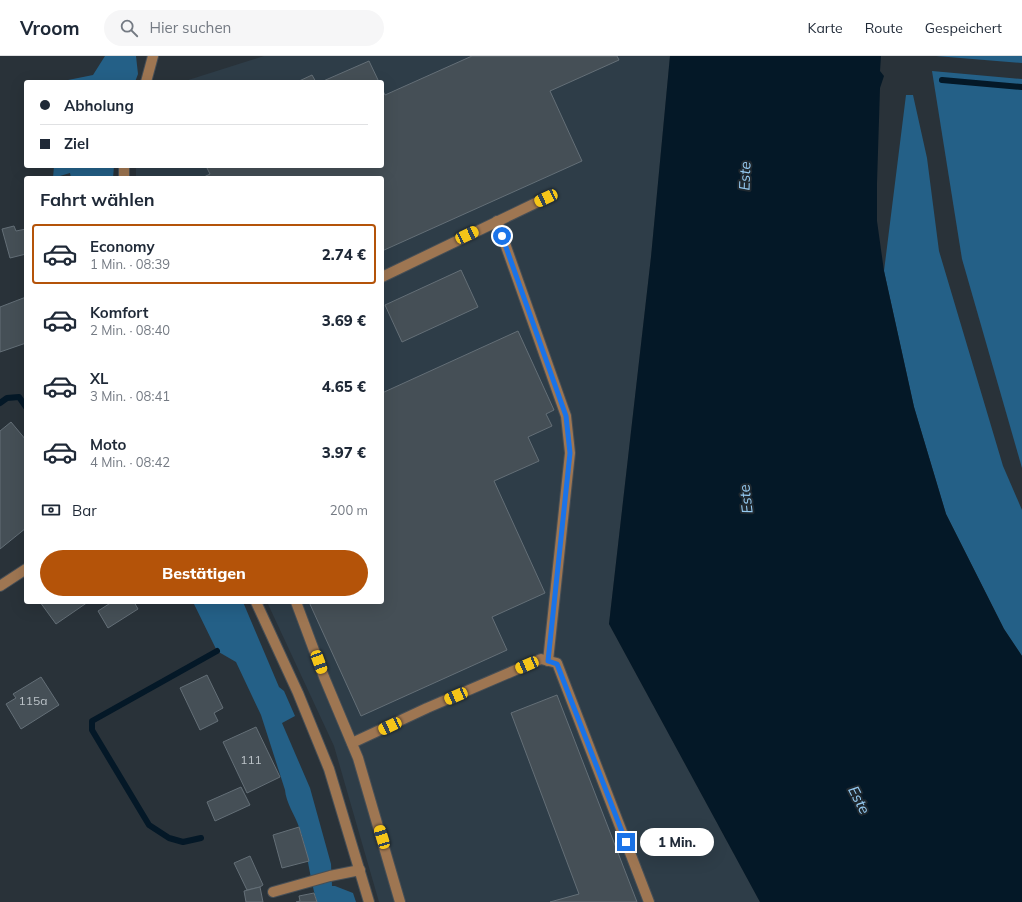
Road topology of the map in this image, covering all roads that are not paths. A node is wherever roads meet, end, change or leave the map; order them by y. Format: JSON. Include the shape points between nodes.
{"nodes":[{"id":1,"x":153,"y":56,"type":"edge"},
{"id":2,"x":147,"y":80,"type":"edge"},
{"id":3,"x":546,"y":198,"type":"dead end"},
{"id":4,"x":497,"y":221,"type":"junction"},
{"id":5,"x":384,"y":276,"type":"edge"},
{"id":6,"x":24,"y":570,"type":"edge"},
{"id":7,"x":0,"y":586,"type":"edge"},
{"id":8,"x":257,"y":604,"type":"edge"},
{"id":9,"x":297,"y":604,"type":"edge"},
{"id":10,"x":548,"y":661,"type":"junction"},
{"id":11,"x":352,"y":743,"type":"junction"},
{"id":12,"x":360,"y":870,"type":"junction"},
{"id":13,"x":273,"y":892,"type":"dead end"},
{"id":14,"x":369,"y":902,"type":"edge"},
{"id":15,"x":400,"y":902,"type":"edge"},
{"id":16,"x":649,"y":902,"type":"edge"}],
"edges":[{"from":1,"to":2,"type":"street"},
{"from":3,"to":4,"type":"street"},
{"from":4,"to":5,"type":"street"},
{"from":4,"to":10,"type":"street","via":[[566,416],[570,453]]},
{"from":6,"to":7,"type":"street"},
{"from":8,"to":12,"type":"street","via":[[298,693],[329,769]]},
{"from":9,"to":11,"type":"street"},
{"from":10,"to":11,"type":"street","via":[[541,659]]},
{"from":10,"to":16,"type":"street","via":[[557,664]]},
{"from":11,"to":15,"type":"street"},
{"from":12,"to":13,"type":"street"},
{"from":12,"to":14,"type":"street"}]}
